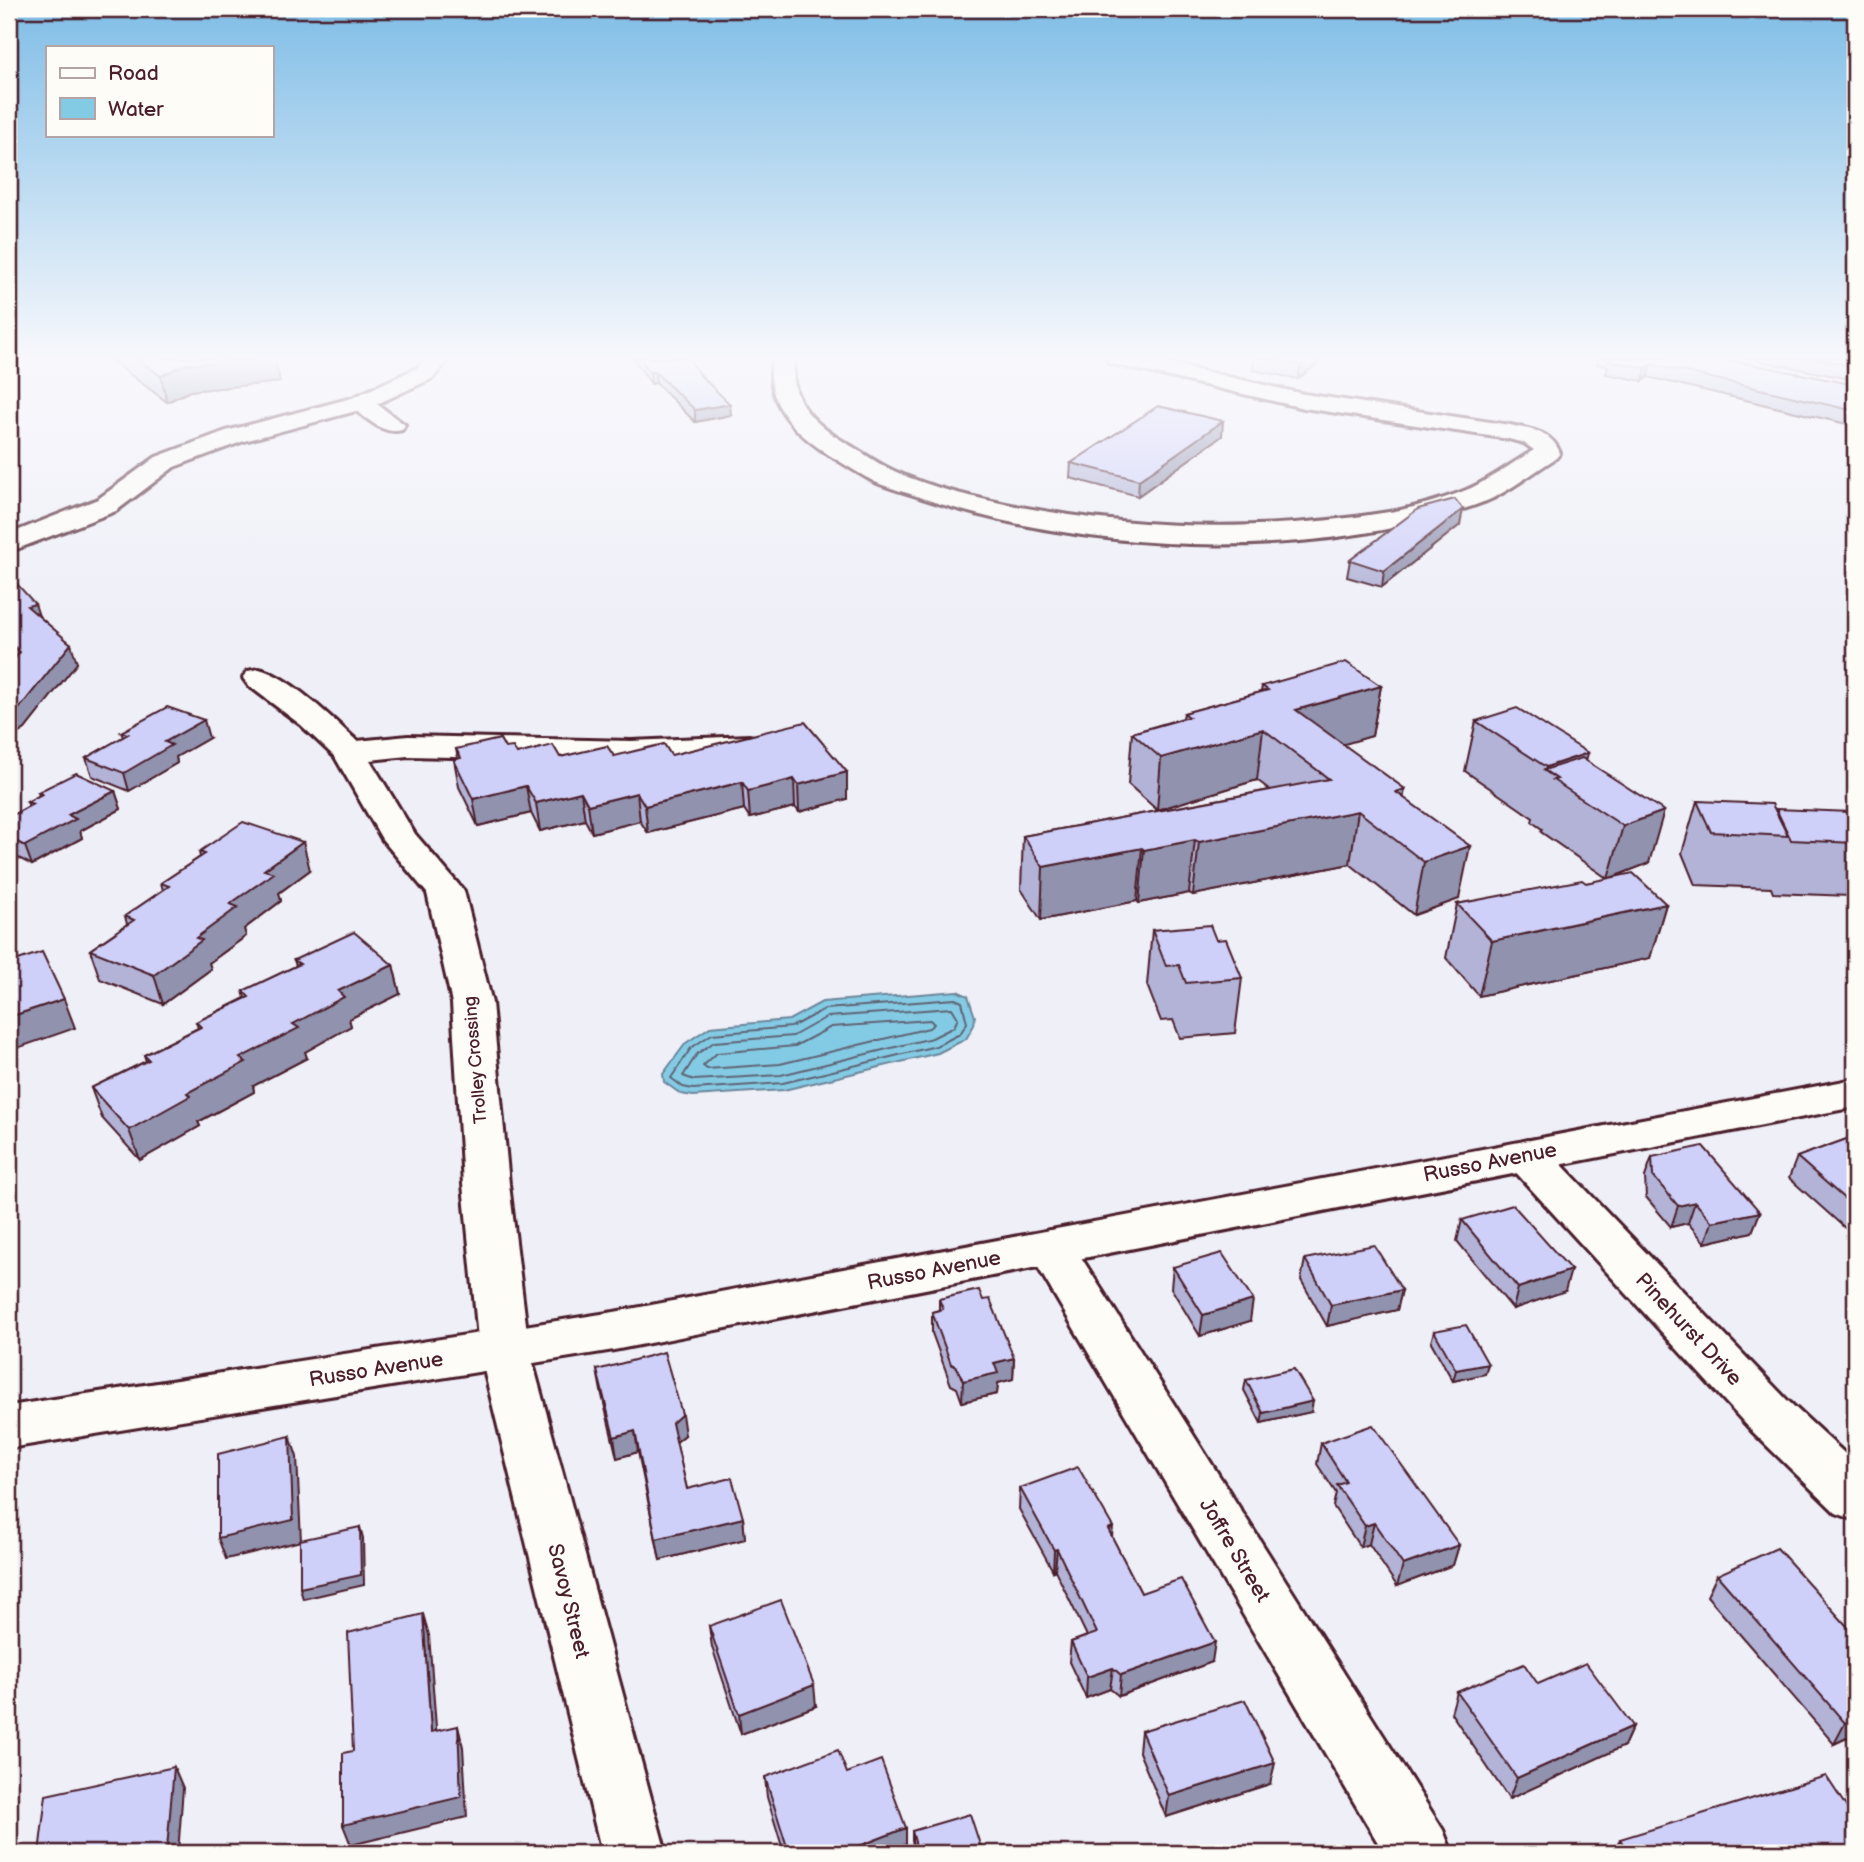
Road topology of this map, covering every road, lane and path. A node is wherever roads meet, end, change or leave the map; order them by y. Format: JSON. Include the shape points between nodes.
{"nodes":[{"id":1,"x":196,"y":445,"type":"edge"},
{"id":2,"x":827,"y":445,"type":"edge"},
{"id":3,"x":1544,"y":445,"type":"edge"},
{"id":4,"x":9,"y":544,"type":"edge"},
{"id":5,"x":259,"y":678,"type":"dead end"},
{"id":6,"x":765,"y":746,"type":"edge"},
{"id":7,"x":349,"y":752,"type":"junction"},
{"id":8,"x":1855,"y":1093,"type":"edge"},
{"id":9,"x":1527,"y":1156,"type":"junction"},
{"id":10,"x":1050,"y":1247,"type":"junction"},
{"id":11,"x":504,"y":1349,"type":"junction"},
{"id":12,"x":9,"y":1427,"type":"edge"},
{"id":13,"x":1855,"y":1497,"type":"edge"},
{"id":14,"x":634,"y":1853,"type":"edge"},
{"id":15,"x":1420,"y":1853,"type":"edge"}],
"edges":[{"from":1,"to":4,"type":"street","via":[[107,505]]},
{"from":2,"to":3,"type":"street","via":[[853,462],[952,501],[1078,526],[1189,536],[1326,529],[1436,510],[1517,477],[1546,453]]},
{"from":5,"to":7,"type":"street","name":"Trolley Crossing"},
{"from":6,"to":7,"type":"street","via":[[631,751],[408,746]]},
{"from":7,"to":11,"type":"street","name":"Trolley Crossing","via":[[400,839],[445,891],[472,1003]]},
{"from":8,"to":9,"type":"street","name":"Russo Avenue"},
{"from":9,"to":10,"type":"street","name":"Russo Avenue"},
{"from":9,"to":13,"type":"street","name":"Pinehurst Drive","via":[[1770,1416]]},
{"from":10,"to":11,"type":"street","name":"Russo Avenue"},
{"from":10,"to":15,"type":"street","name":"Joffre Street"},
{"from":11,"to":12,"type":"street","name":"Russo Avenue"},
{"from":11,"to":14,"type":"street","name":"Savoy Street"}]}
